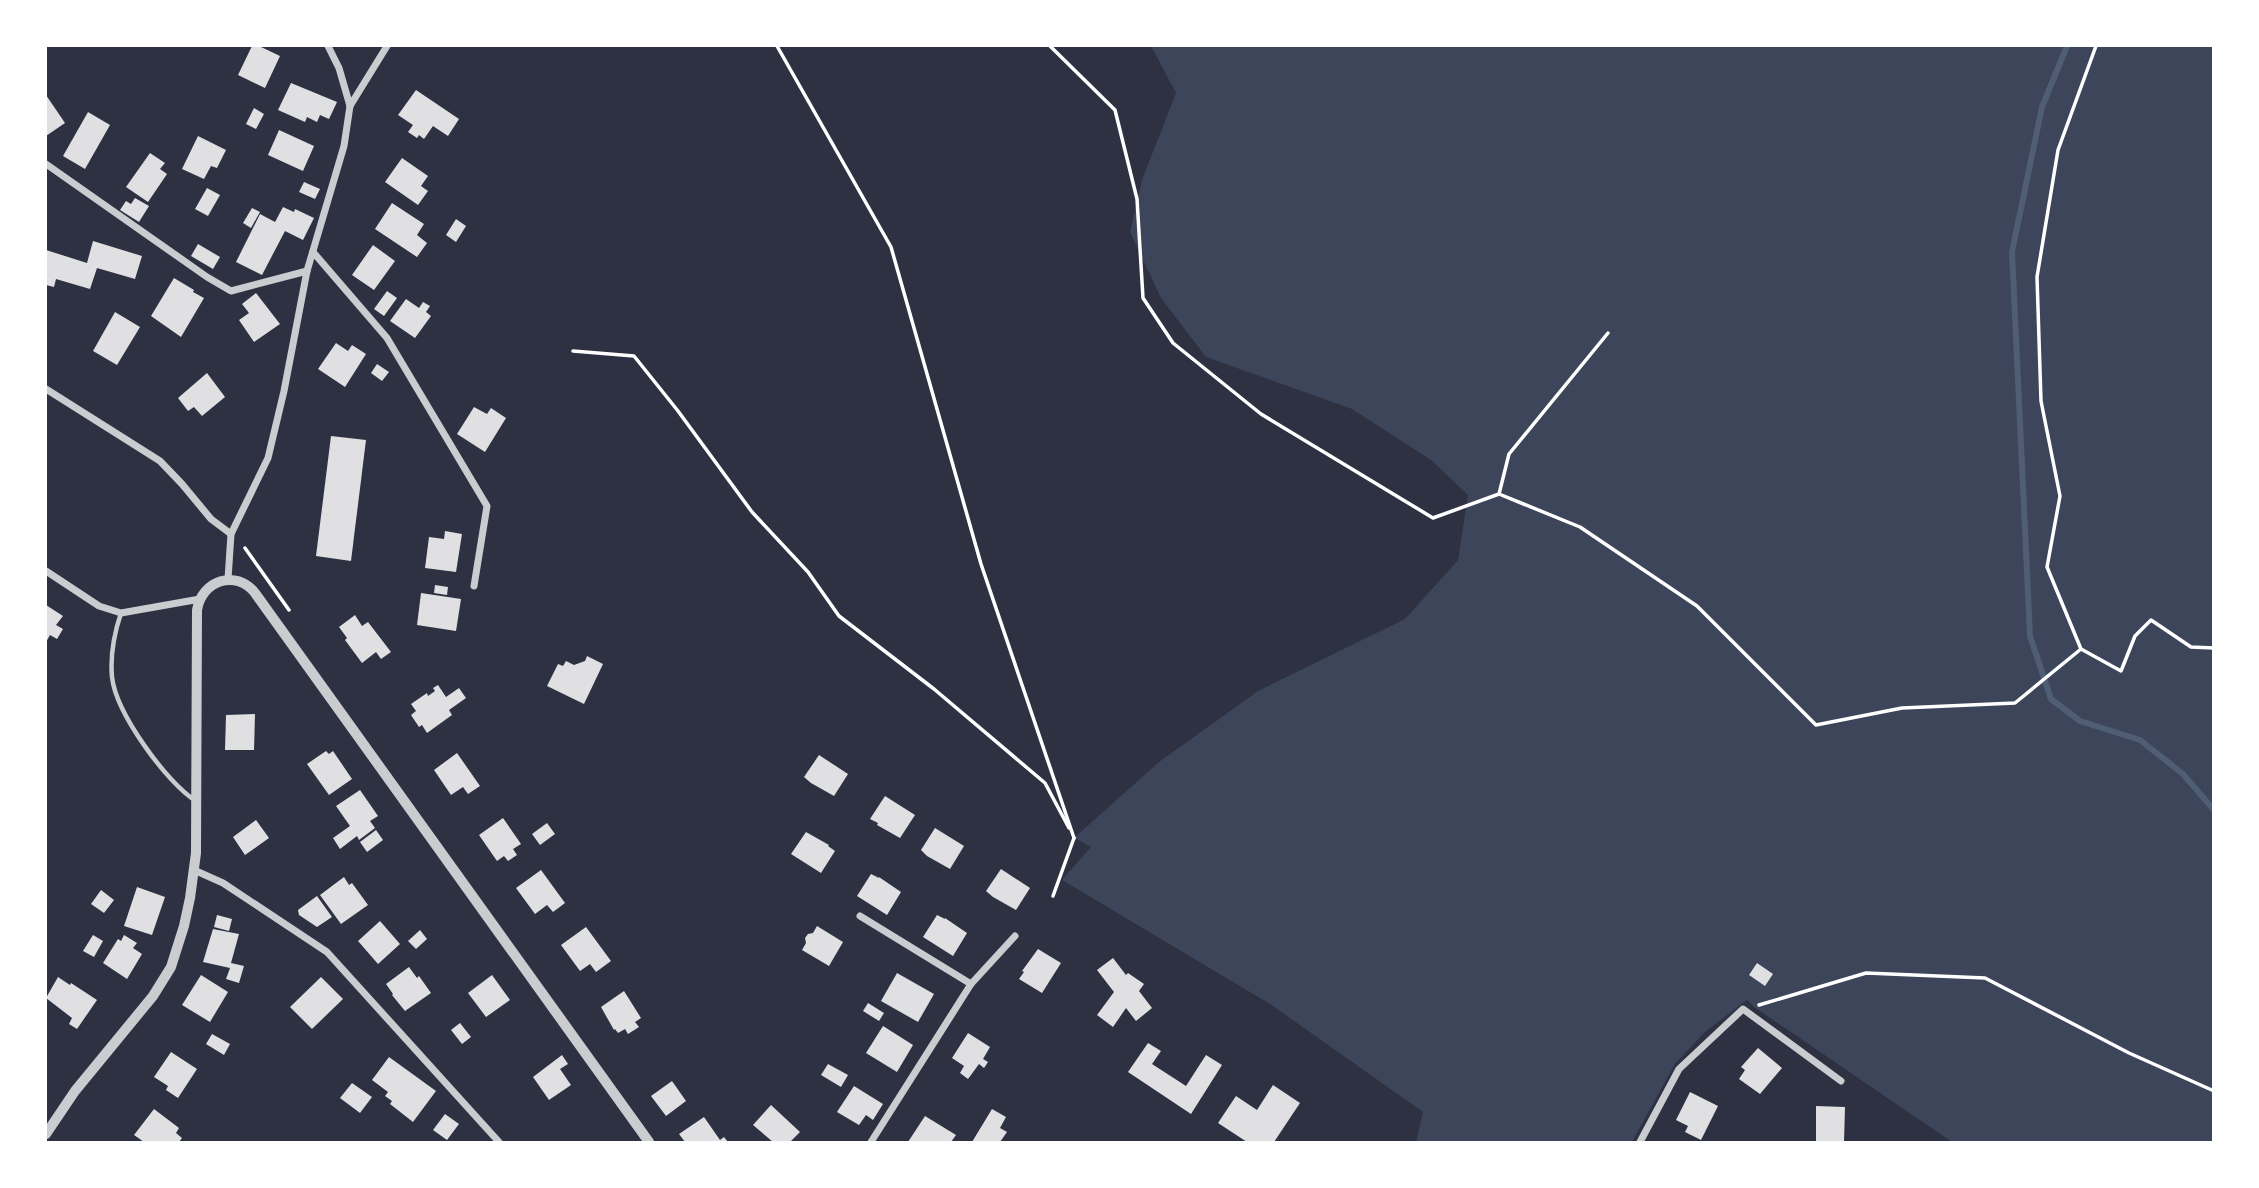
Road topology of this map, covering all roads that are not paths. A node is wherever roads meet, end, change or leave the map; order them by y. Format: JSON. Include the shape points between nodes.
{"nodes":[{"id":1,"x":328,"y":46,"type":"edge"},
{"id":2,"x":387,"y":46,"type":"edge"},
{"id":3,"x":350,"y":106,"type":"junction"},
{"id":4,"x":46,"y":164,"type":"edge"},
{"id":5,"x":313,"y":252,"type":"junction"},
{"id":6,"x":307,"y":271,"type":"junction"},
{"id":7,"x":46,"y":389,"type":"edge"},
{"id":8,"x":231,"y":534,"type":"junction"},
{"id":9,"x":46,"y":570,"type":"edge"},
{"id":10,"x":228,"y":579,"type":"junction"},
{"id":11,"x":474,"y":586,"type":"dead end"},
{"id":12,"x":200,"y":599,"type":"junction"},
{"id":13,"x":121,"y":613,"type":"junction"},
{"id":14,"x":197,"y":802,"type":"junction"},
{"id":15,"x":194,"y":870,"type":"junction"},
{"id":16,"x":860,"y":916,"type":"dead end"},
{"id":17,"x":1015,"y":936,"type":"dead end"},
{"id":18,"x":971,"y":984,"type":"junction"},
{"id":19,"x":1841,"y":1081,"type":"dead end"},
{"id":20,"x":46,"y":1134,"type":"edge"},
{"id":21,"x":499,"y":1143,"type":"edge"},
{"id":22,"x":649,"y":1143,"type":"edge"},
{"id":23,"x":871,"y":1143,"type":"edge"},
{"id":24,"x":1640,"y":1143,"type":"edge"}],
"edges":[{"from":1,"to":3,"type":"street"},
{"from":2,"to":3,"type":"street"},
{"from":3,"to":5,"type":"street","via":[[344,146]]},
{"from":4,"to":6,"type":"street","via":[[231,291]]},
{"from":5,"to":6,"type":"street"},
{"from":5,"to":11,"type":"street","via":[[387,338],[487,506]]},
{"from":6,"to":8,"type":"street","via":[[268,458]]},
{"from":7,"to":8,"type":"street","via":[[160,461],[211,519]]},
{"from":8,"to":10,"type":"street"},
{"from":9,"to":13,"type":"street","via":[[99,606]]},
{"from":10,"to":12,"type":"street","via":[[210,585]]},
{"from":10,"to":22,"type":"street","via":[[251,589]]},
{"from":12,"to":13,"type":"street"},
{"from":12,"to":14,"type":"street","via":[[196,631]]},
{"from":13,"to":14,"type":"lane","via":[[111,655],[112,678],[122,710],[173,782]]},
{"from":14,"to":15,"type":"street"},
{"from":15,"to":20,"type":"street","via":[[184,926],[166,976]]},
{"from":15,"to":21,"type":"street","via":[[217,879],[327,952]]},
{"from":16,"to":18,"type":"street"},
{"from":17,"to":18,"type":"street"},
{"from":18,"to":23,"type":"street"},
{"from":19,"to":24,"type":"street","via":[[1743,1009],[1679,1069]]}]}
